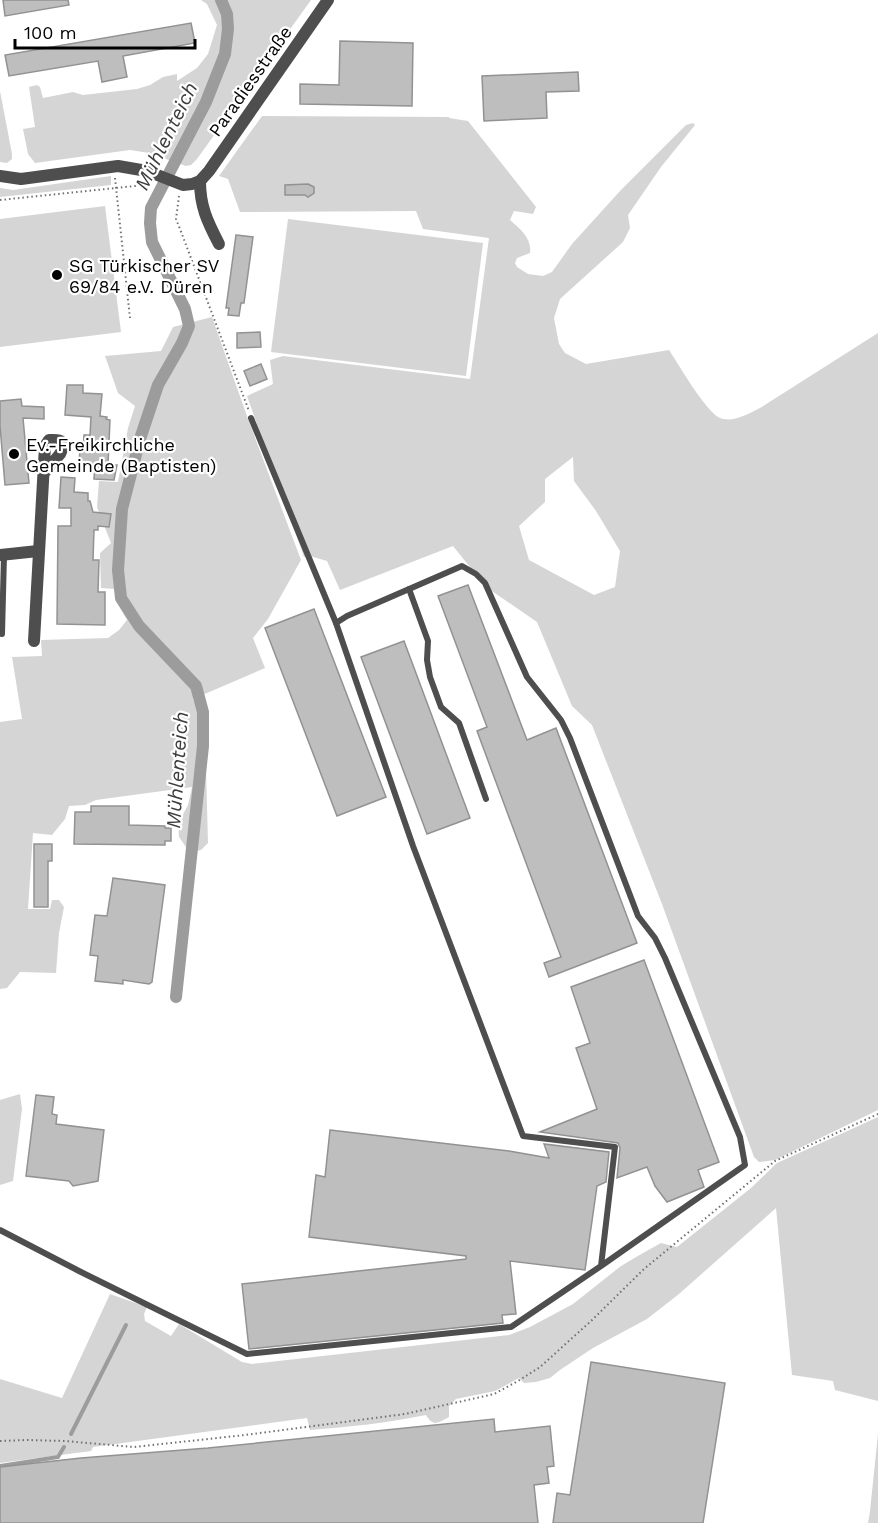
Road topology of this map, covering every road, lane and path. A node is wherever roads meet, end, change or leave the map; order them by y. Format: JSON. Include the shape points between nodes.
{"nodes":[{"id":1,"x":328,"y":0,"type":"edge"},
{"id":2,"x":113,"y":166,"type":"junction"},
{"id":3,"x":154,"y":173,"type":"junction"},
{"id":4,"x":0,"y":176,"type":"edge"},
{"id":5,"x":200,"y":181,"type":"junction"},
{"id":6,"x":180,"y":184,"type":"junction"},
{"id":7,"x":116,"y":188,"type":"junction"},
{"id":8,"x":0,"y":200,"type":"edge"},
{"id":9,"x":219,"y":244,"type":"dead end"},
{"id":10,"x":130,"y":318,"type":"dead end"},
{"id":11,"x":251,"y":418,"type":"joint"},
{"id":12,"x":44,"y":473,"type":"dead end"},
{"id":13,"x":38,"y":551,"type":"junction"},
{"id":14,"x":2,"y":554,"type":"edge"},
{"id":15,"x":409,"y":589,"type":"junction"},
{"id":16,"x":336,"y":623,"type":"junction"},
{"id":17,"x":2,"y":634,"type":"dead end"},
{"id":18,"x":34,"y":641,"type":"dead end"},
{"id":19,"x":486,"y":800,"type":"dead end"},
{"id":20,"x":0,"y":1230,"type":"edge"},
{"id":21,"x":601,"y":1266,"type":"junction"},
{"id":22,"x":0,"y":1441,"type":"edge"},
{"id":23,"x":87,"y":1443,"type":"dead end"}],
"edges":[{"from":1,"to":5,"type":"street","name":"Paradiesstraße"},
{"from":2,"to":3,"type":"street"},
{"from":2,"to":4,"type":"street","via":[[21,179]]},
{"from":2,"to":7,"type":"path"},
{"from":3,"to":6,"type":"street"},
{"from":3,"to":7,"type":"path","via":[[148,181]]},
{"from":5,"to":6,"type":"street"},
{"from":5,"to":9,"type":"street","via":[[205,217]]},
{"from":6,"to":11,"type":"path","via":[[176,219]]},
{"from":7,"to":8,"type":"path"},
{"from":7,"to":10,"type":"path"},
{"from":11,"to":16,"type":"lane"},
{"from":12,"to":13,"type":"street"},
{"from":13,"to":14,"type":"street"},
{"from":13,"to":18,"type":"street"},
{"from":14,"to":17,"type":"lane"},
{"from":15,"to":16,"type":"lane"},
{"from":15,"to":19,"type":"lane","via":[[428,641],[430,677],[441,707],[459,723]]},
{"from":15,"to":21,"type":"lane","via":[[462,566],[485,583],[527,677],[561,720],[570,738],[638,916],[665,958],[740,1137],[745,1165]]},
{"from":16,"to":21,"type":"lane","via":[[413,846],[523,1136],[615,1147]]},
{"from":20,"to":21,"type":"lane","via":[[247,1354],[510,1327]]},
{"from":22,"to":23,"type":"path"}]}
